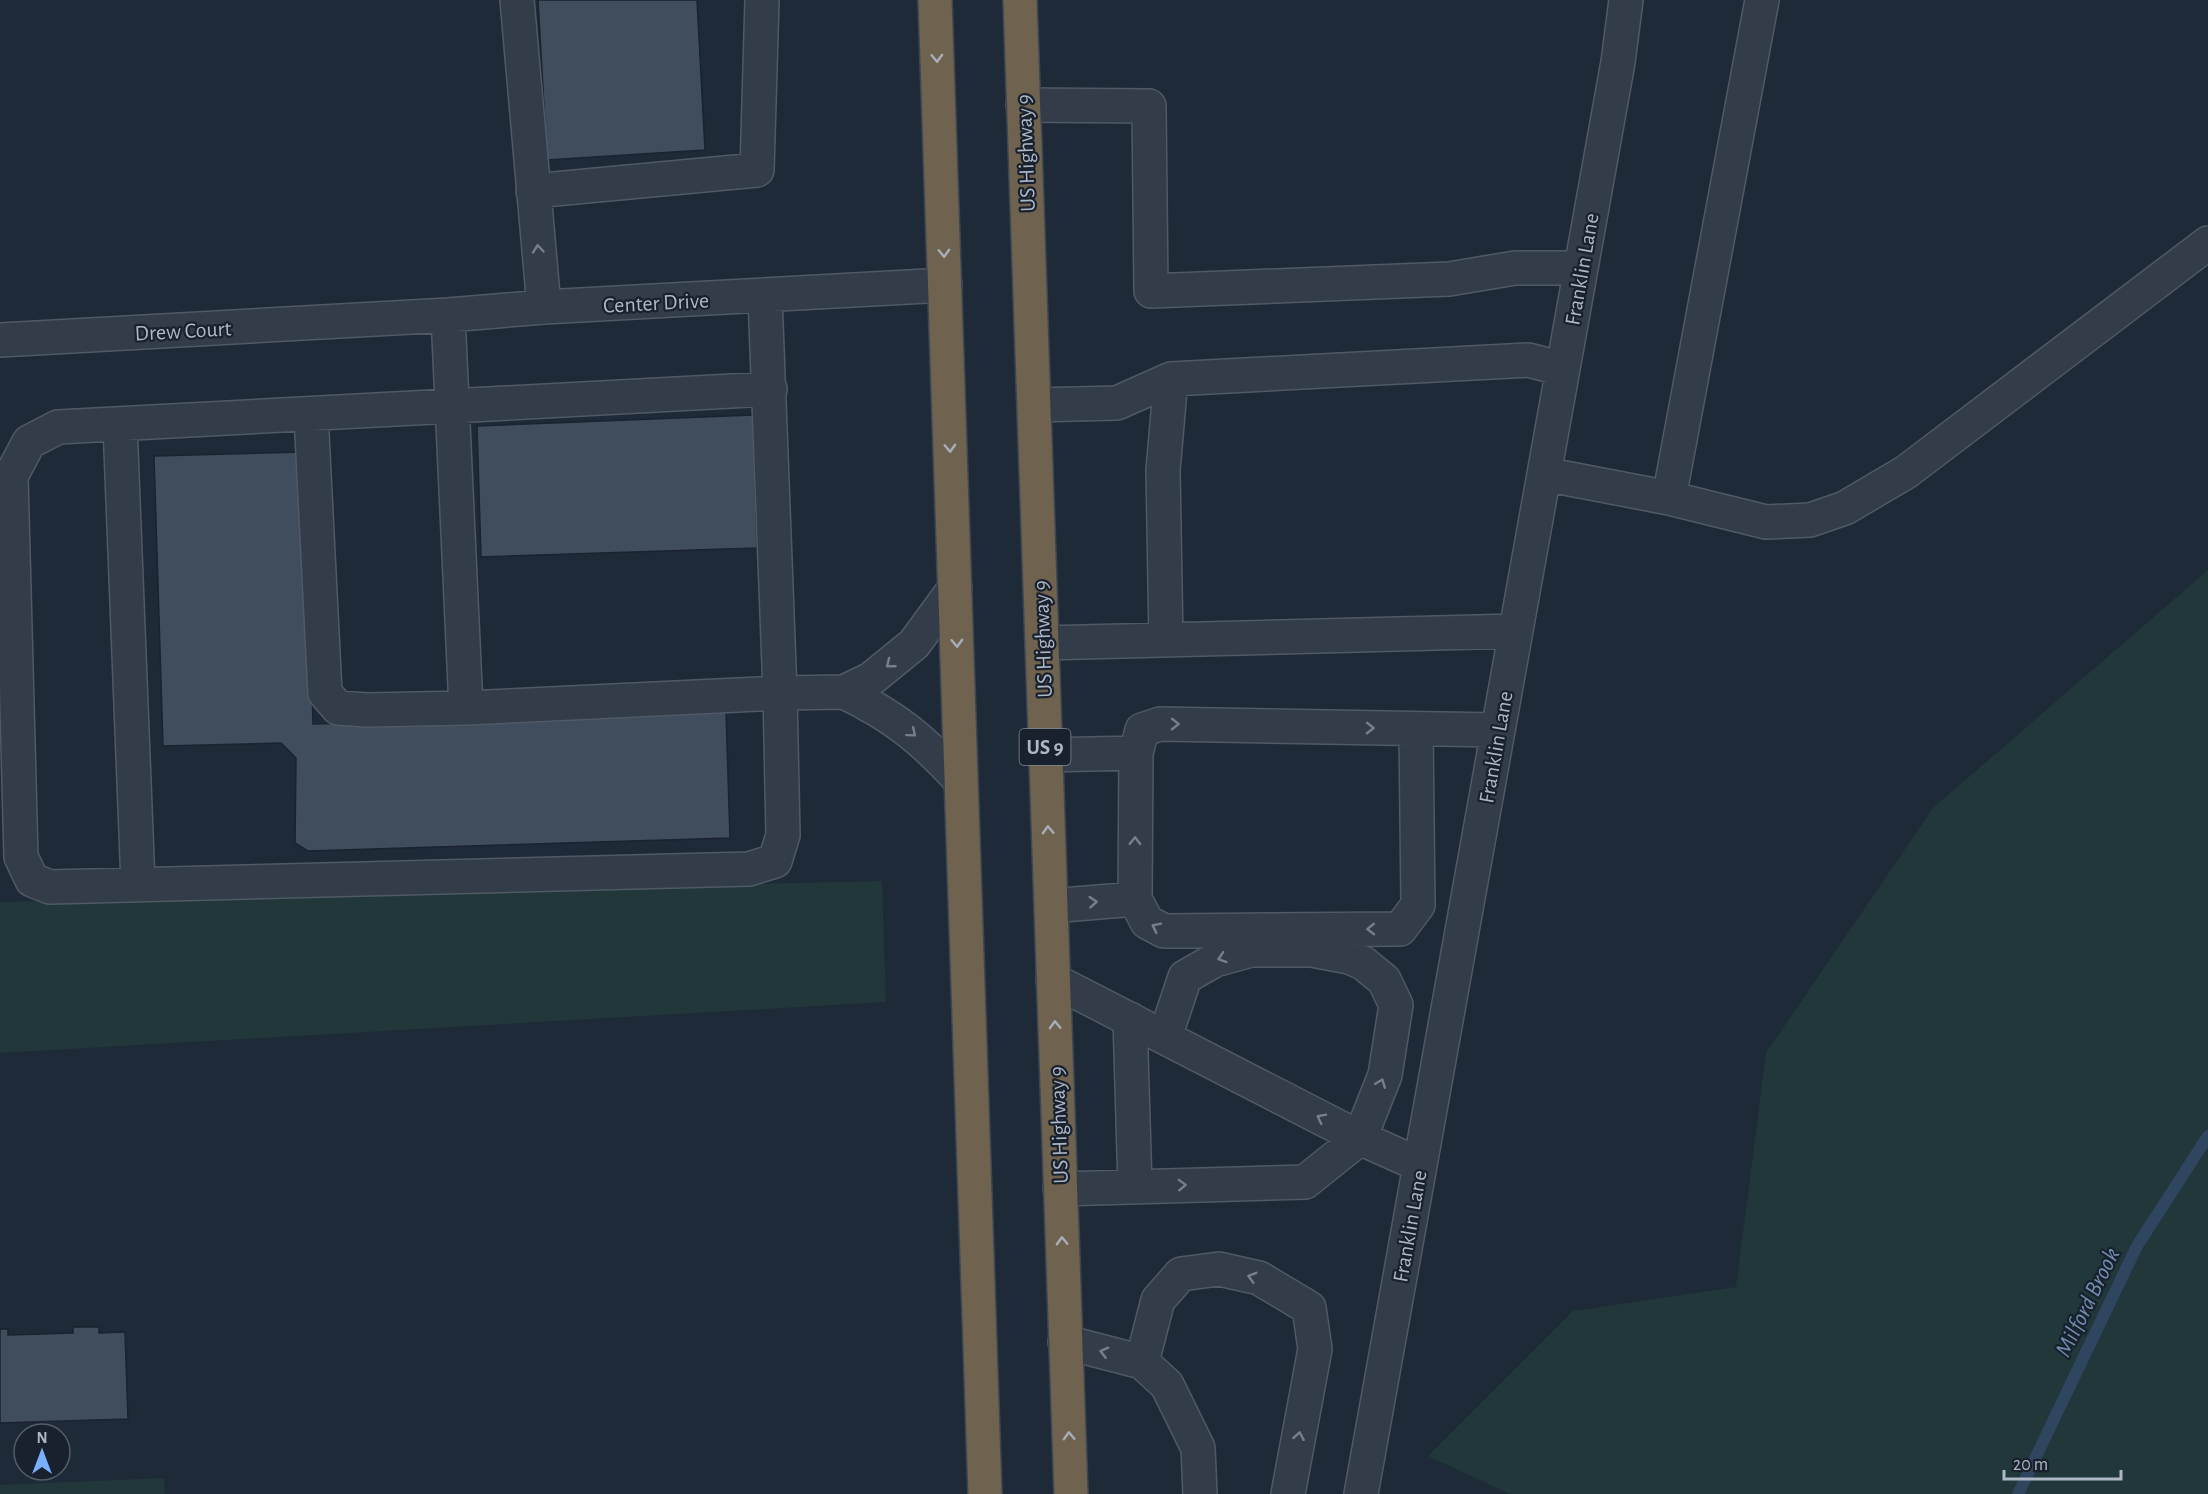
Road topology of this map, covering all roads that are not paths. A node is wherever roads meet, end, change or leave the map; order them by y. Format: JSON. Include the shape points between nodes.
{"nodes":[{"id":1,"x":517,"y":0,"type":"edge"},
{"id":2,"x":762,"y":0,"type":"edge"},
{"id":3,"x":935,"y":0,"type":"edge"},
{"id":4,"x":1020,"y":0,"type":"edge"},
{"id":5,"x":1626,"y":0,"type":"edge"},
{"id":6,"x":1762,"y":0,"type":"edge"},
{"id":7,"x":1023,"y":105,"type":"junction"},
{"id":8,"x":534,"y":190,"type":"junction"},
{"id":9,"x":2208,"y":243,"type":"edge"},
{"id":10,"x":1581,"y":268,"type":"junction"},
{"id":11,"x":945,"y":285,"type":"junction"},
{"id":12,"x":765,"y":296,"type":"junction"},
{"id":13,"x":543,"y":307,"type":"junction"},
{"id":14,"x":448,"y":315,"type":"junction"},
{"id":15,"x":367,"y":320,"type":"joint"},
{"id":16,"x":0,"y":340,"type":"edge"},
{"id":17,"x":1563,"y":369,"type":"junction"},
{"id":18,"x":1171,"y":380,"type":"junction"},
{"id":19,"x":770,"y":389,"type":"junction"},
{"id":20,"x":1034,"y":405,"type":"junction"},
{"id":21,"x":452,"y":406,"type":"junction"},
{"id":22,"x":311,"y":414,"type":"junction"},
{"id":23,"x":120,"y":424,"type":"junction"},
{"id":24,"x":1544,"y":474,"type":"junction"},
{"id":25,"x":1669,"y":498,"type":"junction"},
{"id":26,"x":955,"y":588,"type":"junction"},
{"id":27,"x":1516,"y":631,"type":"junction"},
{"id":28,"x":1166,"y":640,"type":"junction"},
{"id":29,"x":1042,"y":643,"type":"junction"},
{"id":30,"x":844,"y":692,"type":"junction"},
{"id":31,"x":780,"y":693,"type":"junction"},
{"id":32,"x":466,"y":708,"type":"junction"},
{"id":33,"x":1416,"y":729,"type":"junction"},
{"id":34,"x":1498,"y":730,"type":"junction"},
{"id":35,"x":1136,"y":753,"type":"junction"},
{"id":36,"x":1046,"y":755,"type":"junction"},
{"id":37,"x":961,"y":781,"type":"junction"},
{"id":38,"x":138,"y":884,"type":"junction"},
{"id":39,"x":1134,"y":899,"type":"junction"},
{"id":40,"x":1418,"y":905,"type":"junction"},
{"id":41,"x":1051,"y":906,"type":"junction"},
{"id":42,"x":1465,"y":917,"type":"junction"},
{"id":43,"x":1053,"y":980,"type":"junction"},
{"id":44,"x":1130,"y":1019,"type":"junction"},
{"id":45,"x":1165,"y":1037,"type":"junction"},
{"id":46,"x":1360,"y":1138,"type":"junction"},
{"id":47,"x":1420,"y":1165,"type":"junction"},
{"id":48,"x":1134,"y":1187,"type":"junction"},
{"id":49,"x":1060,"y":1189,"type":"junction"},
{"id":50,"x":1065,"y":1342,"type":"junction"},
{"id":51,"x":1142,"y":1362,"type":"junction"},
{"id":52,"x":985,"y":1494,"type":"edge"},
{"id":53,"x":1071,"y":1494,"type":"edge"},
{"id":54,"x":1200,"y":1494,"type":"edge"},
{"id":55,"x":1288,"y":1494,"type":"edge"},
{"id":56,"x":1361,"y":1494,"type":"edge"}],
"edges":[{"from":1,"to":8,"type":"street"},
{"from":2,"to":8,"type":"street","via":[[757,170]]},
{"from":3,"to":11,"type":"highway","one_way":true},
{"from":4,"to":7,"type":"highway","name":"US Highway 9","number":"US 9"},
{"from":5,"to":10,"type":"street","name":"Franklin Lane"},
{"from":6,"to":25,"type":"street"},
{"from":7,"to":10,"type":"street","via":[[1149,106],[1150,291],[1449,279],[1515,268]]},
{"from":7,"to":20,"type":"highway","name":"US Highway 9","number":"US 9"},
{"from":13,"to":8,"type":"street","one_way":true},
{"from":9,"to":25,"type":"street","via":[[1906,472],[1845,508],[1810,520],[1766,522]]},
{"from":10,"to":17,"type":"street","name":"Franklin Lane"},
{"from":11,"to":12,"type":"street","name":"Center Drive"},
{"from":11,"to":26,"type":"highway","one_way":true},
{"from":12,"to":13,"type":"street","name":"Center Drive"},
{"from":12,"to":19,"type":"street"},
{"from":13,"to":14,"type":"street","name":"Center Drive"},
{"from":14,"to":15,"type":"street","name":"Center Drive"},
{"from":14,"to":21,"type":"street"},
{"from":15,"to":16,"type":"street","name":"Drew Court"},
{"from":17,"to":18,"type":"street","via":[[1528,360]]},
{"from":17,"to":24,"type":"street","name":"Franklin Lane"},
{"from":18,"to":20,"type":"street","via":[[1117,403]]},
{"from":18,"to":28,"type":"street","via":[[1162,470]]},
{"from":19,"to":21,"type":"street"},
{"from":19,"to":31,"type":"street"},
{"from":20,"to":29,"type":"highway","name":"US Highway 9","number":"US 9"},
{"from":21,"to":22,"type":"street"},
{"from":21,"to":32,"type":"street"},
{"from":22,"to":23,"type":"street"},
{"from":22,"to":32,"type":"street","via":[[325,693],[338,708]]},
{"from":23,"to":38,"type":"street"},
{"from":23,"to":38,"type":"street","via":[[58,427],[28,442],[11,476],[21,857],[32,879],[50,887]]},
{"from":24,"to":25,"type":"street"},
{"from":24,"to":27,"type":"street","name":"Franklin Lane"},
{"from":26,"to":30,"type":"street","one_way":true,"via":[[914,644],[871,679]]},
{"from":26,"to":37,"type":"highway","one_way":true},
{"from":27,"to":28,"type":"street"},
{"from":27,"to":34,"type":"street","name":"Franklin Lane"},
{"from":28,"to":29,"type":"street"},
{"from":29,"to":36,"type":"highway","name":"US Highway 9","number":"US 9"},
{"from":30,"to":31,"type":"street"},
{"from":30,"to":37,"type":"street","one_way":true,"via":[[902,724]]},
{"from":31,"to":32,"type":"street"},
{"from":31,"to":38,"type":"street","via":[[783,835],[775,861],[749,869]]},
{"from":33,"to":34,"type":"street"},
{"from":35,"to":33,"type":"street","one_way":true,"via":[[1142,730],[1160,724]]},
{"from":33,"to":40,"type":"street"},
{"from":34,"to":42,"type":"street","name":"Franklin Lane"},
{"from":35,"to":36,"type":"street"},
{"from":39,"to":35,"type":"street","one_way":true},
{"from":41,"to":36,"type":"highway","name":"US Highway 9","number":"US 9","one_way":true},
{"from":37,"to":52,"type":"highway"},
{"from":40,"to":39,"type":"street","one_way":true,"via":[[1400,928],[1164,931],[1146,922]]},
{"from":41,"to":39,"type":"street","one_way":true},
{"from":40,"to":42,"type":"street"},
{"from":41,"to":43,"type":"highway","name":"US Highway 9","number":"US 9"},
{"from":42,"to":47,"type":"street","name":"Franklin Lane"},
{"from":43,"to":44,"type":"street"},
{"from":49,"to":43,"type":"highway","name":"US Highway 9","number":"US 9","one_way":true},
{"from":44,"to":45,"type":"street"},
{"from":44,"to":48,"type":"street"},
{"from":46,"to":45,"type":"street","one_way":true},
{"from":46,"to":45,"type":"street","one_way":true,"via":[[1385,1075],[1396,1005],[1384,980],[1363,963],[1312,950],[1251,950],[1215,960],[1185,977]]},
{"from":46,"to":47,"type":"street"},
{"from":48,"to":46,"type":"street","one_way":true,"via":[[1305,1182]]},
{"from":47,"to":56,"type":"street","name":"Franklin Lane"},
{"from":48,"to":49,"type":"street"},
{"from":50,"to":49,"type":"highway","name":"US Highway 9","number":"US 9","one_way":true},
{"from":51,"to":50,"type":"street","one_way":true},
{"from":53,"to":50,"type":"highway","name":"US Highway 9","number":"US 9","one_way":true},
{"from":51,"to":54,"type":"street","via":[[1167,1385],[1198,1448]]},
{"from":55,"to":51,"type":"street","one_way":true,"via":[[1315,1349],[1309,1308],[1259,1278],[1219,1269],[1181,1274],[1158,1300]]}]}
